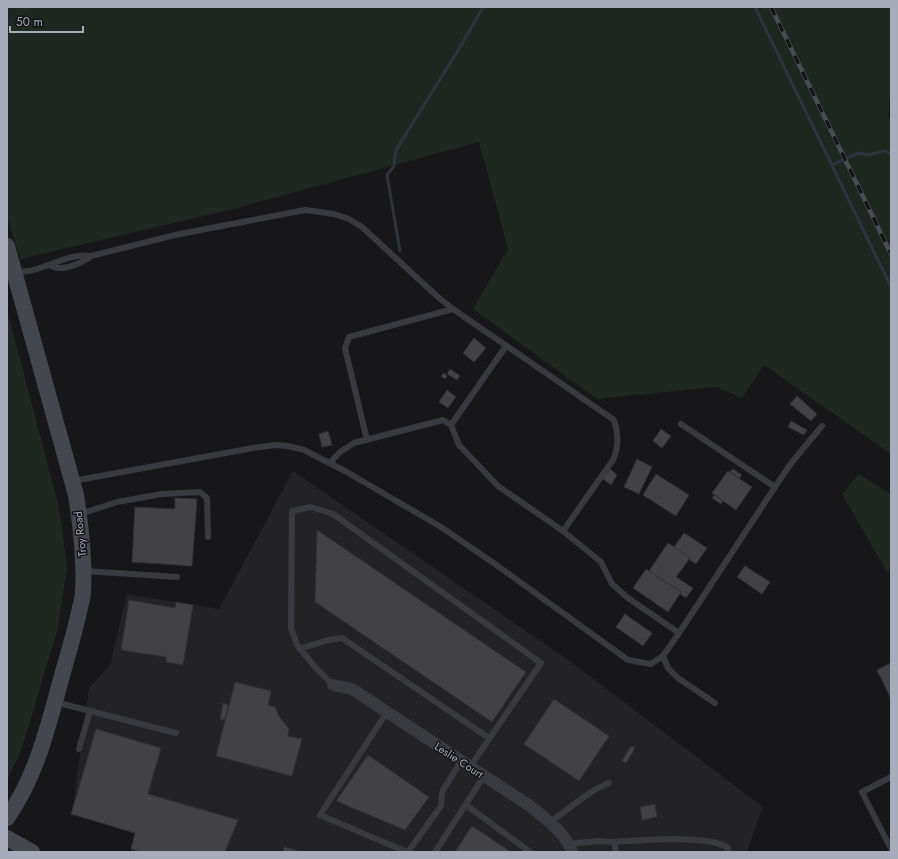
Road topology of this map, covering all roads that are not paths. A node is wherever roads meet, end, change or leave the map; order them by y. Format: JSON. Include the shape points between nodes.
{"nodes":[{"id":1,"x":7,"y":246,"type":"edge"},
{"id":2,"x":14,"y":272,"type":"junction"},
{"id":3,"x":453,"y":309,"type":"junction"},
{"id":4,"x":506,"y":346,"type":"junction"},
{"id":5,"x":681,"y":424,"type":"dead end"},
{"id":6,"x":451,"y":425,"type":"junction"},
{"id":7,"x":822,"y":426,"type":"dead end"},
{"id":8,"x":367,"y":440,"type":"junction"},
{"id":9,"x":330,"y":463,"type":"junction"},
{"id":10,"x":72,"y":481,"type":"junction"},
{"id":11,"x":776,"y":487,"type":"junction"},
{"id":12,"x":79,"y":514,"type":"junction"},
{"id":13,"x":562,"y":530,"type":"junction"},
{"id":14,"x":208,"y":537,"type":"dead end"},
{"id":15,"x":83,"y":571,"type":"junction"},
{"id":16,"x":177,"y":577,"type":"dead end"},
{"id":17,"x":679,"y":633,"type":"junction"},
{"id":18,"x":300,"y":649,"type":"junction"},
{"id":19,"x":663,"y":656,"type":"junction"},
{"id":20,"x":333,"y":685,"type":"joint"},
{"id":21,"x":55,"y":702,"type":"junction"},
{"id":22,"x":715,"y":703,"type":"dead end"},
{"id":23,"x":90,"y":711,"type":"junction"},
{"id":24,"x":387,"y":712,"type":"junction"},
{"id":25,"x":176,"y":733,"type":"dead end"},
{"id":26,"x":489,"y":738,"type":"junction"},
{"id":27,"x":79,"y":749,"type":"dead end"},
{"id":28,"x":466,"y":764,"type":"junction"},
{"id":29,"x":484,"y":776,"type":"junction"},
{"id":30,"x":891,"y":777,"type":"edge"},
{"id":31,"x":609,"y":783,"type":"dead end"},
{"id":32,"x":466,"y":805,"type":"junction"},
{"id":33,"x":7,"y":818,"type":"edge"},
{"id":34,"x":550,"y":822,"type":"junction"},
{"id":35,"x":7,"y":838,"type":"edge"},
{"id":36,"x":614,"y":842,"type":"junction"},
{"id":37,"x":570,"y":848,"type":"edge"},
{"id":38,"x":891,"y":849,"type":"edge"},
{"id":39,"x":32,"y":852,"type":"edge"},
{"id":40,"x":407,"y":852,"type":"edge"},
{"id":41,"x":435,"y":852,"type":"edge"},
{"id":42,"x":530,"y":852,"type":"edge"},
{"id":43,"x":616,"y":852,"type":"edge"},
{"id":44,"x":728,"y":852,"type":"edge"}],
"edges":[{"from":1,"to":2,"type":"street","name":"Troy Road"},
{"from":2,"to":3,"type":"lane","via":[[49,265],[58,268],[78,264],[91,256],[174,236],[305,210],[349,219],[362,227]]},
{"from":2,"to":10,"type":"street","name":"Troy Road"},
{"from":3,"to":4,"type":"lane"},
{"from":3,"to":8,"type":"lane","via":[[349,337],[345,348]]},
{"from":4,"to":6,"type":"lane"},
{"from":4,"to":13,"type":"lane","via":[[609,416],[617,428],[618,448],[613,460]]},
{"from":5,"to":11,"type":"lane"},
{"from":6,"to":8,"type":"lane","via":[[443,420]]},
{"from":6,"to":13,"type":"lane","via":[[459,445],[498,486]]},
{"from":7,"to":11,"type":"lane","via":[[792,462]]},
{"from":8,"to":9,"type":"lane","via":[[344,449]]},
{"from":9,"to":10,"type":"lane","via":[[304,450],[275,445]]},
{"from":9,"to":19,"type":"lane","via":[[441,527],[628,660],[651,664]]},
{"from":10,"to":12,"type":"street","name":"Troy Road"},
{"from":11,"to":17,"type":"lane"},
{"from":12,"to":14,"type":"lane","via":[[117,502],[162,494],[200,492],[207,498]]},
{"from":12,"to":15,"type":"street","name":"Troy Road","via":[[84,556]]},
{"from":13,"to":17,"type":"lane","via":[[601,562],[612,584]]},
{"from":15,"to":16,"type":"lane"},
{"from":15,"to":21,"type":"street","name":"Troy Road","via":[[83,593]]},
{"from":17,"to":19,"type":"lane"},
{"from":18,"to":20,"type":"lane"},
{"from":18,"to":26,"type":"lane","via":[[342,638]]},
{"from":18,"to":26,"type":"lane","via":[[291,628],[292,511],[311,507],[333,514],[541,663]]},
{"from":19,"to":22,"type":"lane","via":[[668,668],[678,678]]},
{"from":20,"to":24,"type":"street","name":"Leslie Court","via":[[352,689]]},
{"from":21,"to":23,"type":"lane"},
{"from":21,"to":33,"type":"street","name":"Troy Road","via":[[37,761]]},
{"from":23,"to":25,"type":"lane"},
{"from":23,"to":27,"type":"lane"},
{"from":24,"to":28,"type":"street","name":"Leslie Court"},
{"from":24,"to":40,"type":"lane","via":[[320,815]]},
{"from":26,"to":28,"type":"lane"},
{"from":28,"to":29,"type":"street","name":"Leslie Court"},
{"from":28,"to":40,"type":"lane","via":[[442,792],[441,806]]},
{"from":29,"to":32,"type":"lane"},
{"from":29,"to":34,"type":"street","name":"Leslie Court"},
{"from":30,"to":38,"type":"lane","via":[[862,792]]},
{"from":31,"to":34,"type":"lane","via":[[596,788]]},
{"from":32,"to":41,"type":"lane"},
{"from":32,"to":42,"type":"lane"},
{"from":34,"to":37,"type":"street","name":"Leslie Court"},
{"from":35,"to":39,"type":"street"},
{"from":36,"to":37,"type":"lane","via":[[598,841]]},
{"from":36,"to":43,"type":"lane"},
{"from":36,"to":44,"type":"lane","via":[[644,839],[707,840],[724,845]]}]}
